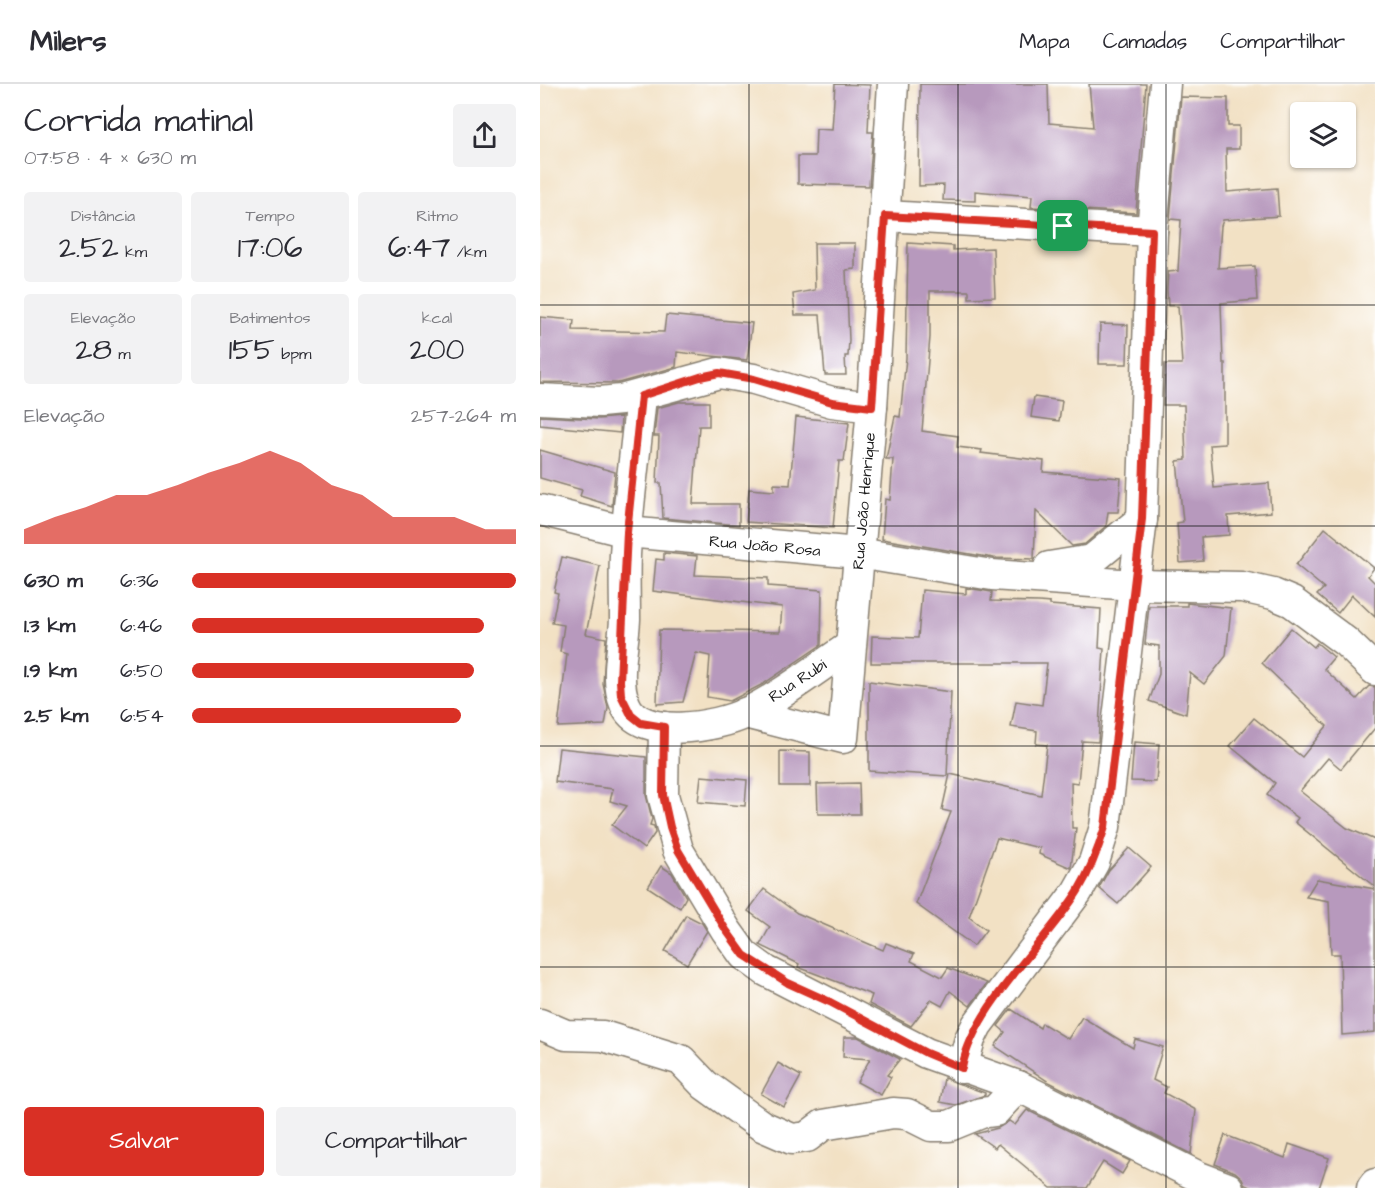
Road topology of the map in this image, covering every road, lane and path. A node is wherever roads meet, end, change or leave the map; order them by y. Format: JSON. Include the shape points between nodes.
{"nodes":[{"id":1,"x":893,"y":84,"type":"edge"},
{"id":2,"x":1165,"y":84,"type":"edge"},
{"id":3,"x":885,"y":216,"type":"junction"},
{"id":4,"x":1152,"y":231,"type":"junction"},
{"id":5,"x":641,"y":396,"type":"junction"},
{"id":6,"x":540,"y":399,"type":"edge"},
{"id":7,"x":872,"y":407,"type":"junction"},
{"id":8,"x":540,"y":510,"type":"edge"},
{"id":9,"x":1142,"y":519,"type":"junction"},
{"id":10,"x":627,"y":532,"type":"junction"},
{"id":11,"x":858,"y":553,"type":"junction"},
{"id":12,"x":992,"y":575,"type":"junction"},
{"id":13,"x":1134,"y":585,"type":"junction"},
{"id":14,"x":849,"y":647,"type":"junction"},
{"id":15,"x":1375,"y":670,"type":"edge"},
{"id":16,"x":745,"y":713,"type":"junction"},
{"id":17,"x":664,"y":727,"type":"junction"},
{"id":18,"x":843,"y":738,"type":"joint"},
{"id":19,"x":540,"y":1024,"type":"edge"},
{"id":20,"x":962,"y":1068,"type":"junction"},
{"id":21,"x":1018,"y":1086,"type":"junction"},
{"id":22,"x":1375,"y":1184,"type":"edge"},
{"id":23,"x":1228,"y":1188,"type":"edge"},
{"id":24,"x":1372,"y":1188,"type":"edge"}],
"edges":[{"from":1,"to":3,"type":"street","name":"Rua João Henrique"},
{"from":2,"to":4,"type":"street"},
{"from":3,"to":4,"type":"street"},
{"from":3,"to":7,"type":"street","name":"Rua João Henrique"},
{"from":4,"to":9,"type":"street"},
{"from":5,"to":6,"type":"street","via":[[600,402]]},
{"from":5,"to":7,"type":"street","via":[[719,373],[832,402]]},
{"from":5,"to":10,"type":"street"},
{"from":7,"to":11,"type":"street","name":"Rua João Henrique"},
{"from":8,"to":10,"type":"street","name":"Rua João Rosa"},
{"from":9,"to":12,"type":"street","name":"Rua João Rosa","via":[[1092,560]]},
{"from":9,"to":13,"type":"street"},
{"from":10,"to":11,"type":"street","name":"Rua João Rosa"},
{"from":10,"to":17,"type":"street","via":[[621,695],[637,720]]},
{"from":11,"to":12,"type":"street","name":"Rua João Rosa"},
{"from":11,"to":14,"type":"street","name":"Rua João Henrique"},
{"from":12,"to":13,"type":"street","name":"Rua João Rosa"},
{"from":13,"to":15,"type":"street","name":"Rua João Rosa","via":[[1242,587],[1273,594],[1302,608]]},
{"from":13,"to":20,"type":"street","via":[[1111,793],[1094,862],[1077,892],[980,1020]]},
{"from":14,"to":16,"type":"street","name":"Rua Rubi"},
{"from":14,"to":18,"type":"street","name":"Rua João Henrique"},
{"from":16,"to":17,"type":"street","name":"Rua Rubi"},
{"from":16,"to":18,"type":"street","name":"Rua Rubi"},
{"from":17,"to":20,"type":"street","via":[[663,795],[678,850],[744,955],[788,983]]},
{"from":19,"to":21,"type":"street","via":[[566,1035],[603,1036],[681,1060],[705,1085],[770,1130],[792,1139],[807,1137],[823,1125],[893,1113],[907,1114],[931,1126],[949,1126],[995,1111]]},
{"from":20,"to":21,"type":"street"},
{"from":21,"to":23,"type":"street"},
{"from":22,"to":24,"type":"street"}]}
